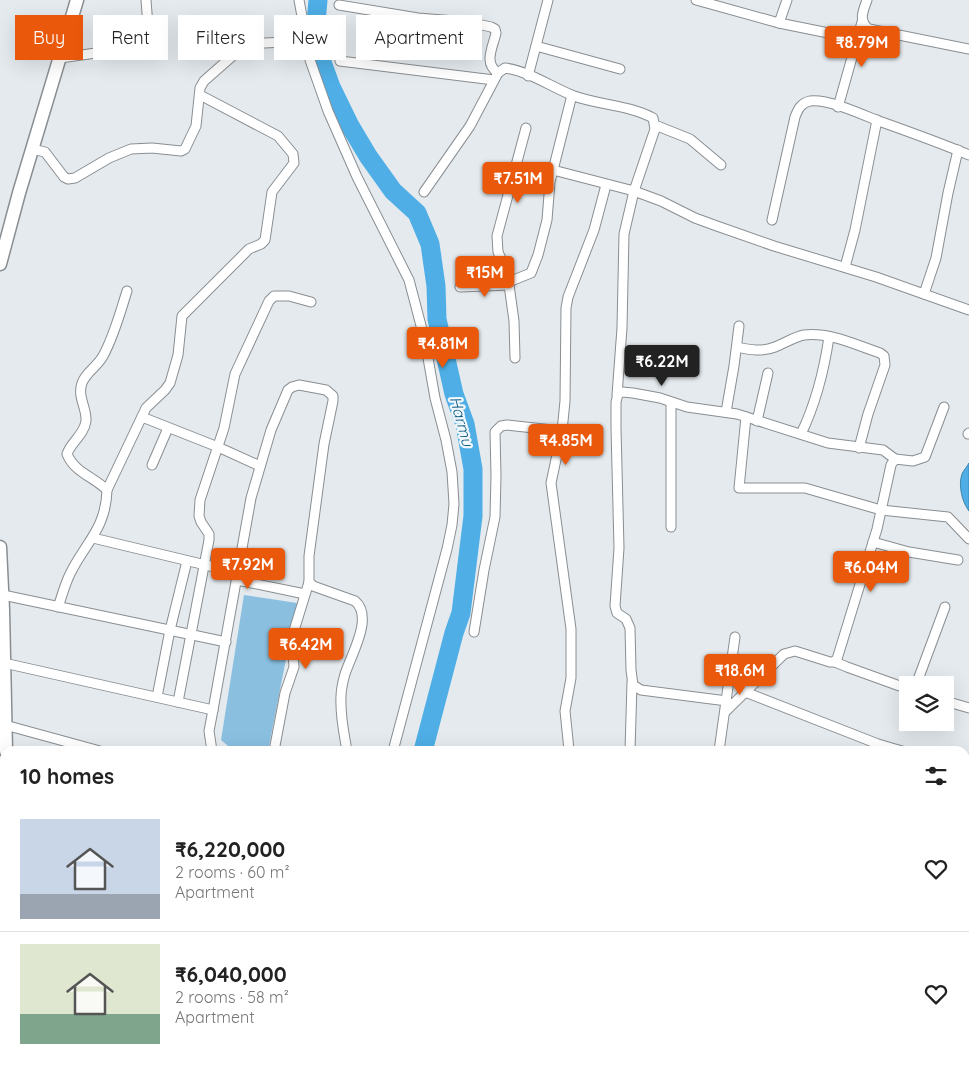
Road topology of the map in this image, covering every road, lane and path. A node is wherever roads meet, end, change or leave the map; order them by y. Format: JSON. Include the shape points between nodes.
{"nodes":[{"id":1,"x":77,"y":0,"type":"edge"},
{"id":2,"x":146,"y":0,"type":"edge"},
{"id":3,"x":299,"y":0,"type":"edge"},
{"id":4,"x":548,"y":0,"type":"edge"},
{"id":5,"x":696,"y":0,"type":"edge"},
{"id":6,"x":787,"y":0,"type":"edge"},
{"id":7,"x":867,"y":0,"type":"edge"},
{"id":8,"x":339,"y":4,"type":"dead end"},
{"id":9,"x":73,"y":15,"type":"edge"},
{"id":10,"x":302,"y":15,"type":"edge"},
{"id":11,"x":862,"y":22,"type":"junction"},
{"id":12,"x":779,"y":23,"type":"junction"},
{"id":13,"x":858,"y":39,"type":"junction"},
{"id":14,"x":274,"y":43,"type":"edge"},
{"id":15,"x":536,"y":46,"type":"junction"},
{"id":16,"x":969,"y":49,"type":"edge"},
{"id":17,"x":83,"y":55,"type":"edge"},
{"id":18,"x":59,"y":60,"type":"edge"},
{"id":19,"x":310,"y":60,"type":"edge"},
{"id":20,"x":340,"y":61,"type":"dead end"},
{"id":21,"x":620,"y":69,"type":"dead end"},
{"id":22,"x":496,"y":76,"type":"junction"},
{"id":23,"x":528,"y":76,"type":"junction"},
{"id":24,"x":200,"y":95,"type":"junction"},
{"id":25,"x":572,"y":95,"type":"junction"},
{"id":26,"x":838,"y":107,"type":"junction"},
{"id":27,"x":877,"y":120,"type":"junction"},
{"id":28,"x":655,"y":125,"type":"junction"},
{"id":29,"x":526,"y":128,"type":"dead end"},
{"id":30,"x":32,"y":149,"type":"junction"},
{"id":31,"x":958,"y":150,"type":"junction"},
{"id":32,"x":969,"y":155,"type":"edge"},
{"id":33,"x":721,"y":165,"type":"dead end"},
{"id":34,"x":553,"y":170,"type":"junction"},
{"id":35,"x":606,"y":185,"type":"junction"},
{"id":36,"x":424,"y":192,"type":"dead end"},
{"id":37,"x":634,"y":192,"type":"junction"},
{"id":38,"x":772,"y":220,"type":"dead end"},
{"id":39,"x":0,"y":264,"type":"edge"},
{"id":40,"x":845,"y":267,"type":"junction"},
{"id":41,"x":510,"y":283,"type":"junction"},
{"id":42,"x":460,"y":287,"type":"dead end"},
{"id":43,"x":127,"y":291,"type":"dead end"},
{"id":44,"x":924,"y":294,"type":"junction"},
{"id":45,"x":311,"y":302,"type":"dead end"},
{"id":46,"x":969,"y":310,"type":"edge"},
{"id":47,"x":739,"y":326,"type":"dead end"},
{"id":48,"x":829,"y":337,"type":"junction"},
{"id":49,"x":737,"y":347,"type":"junction"},
{"id":50,"x":515,"y":358,"type":"dead end"},
{"id":51,"x":768,"y":373,"type":"dead end"},
{"id":52,"x":617,"y":395,"type":"junction"},
{"id":53,"x":671,"y":402,"type":"junction"},
{"id":54,"x":944,"y":407,"type":"dead end"},
{"id":55,"x":726,"y":412,"type":"junction"},
{"id":56,"x":142,"y":417,"type":"junction"},
{"id":57,"x":746,"y":417,"type":"junction"},
{"id":58,"x":757,"y":421,"type":"junction"},
{"id":59,"x":168,"y":428,"type":"junction"},
{"id":60,"x":562,"y":431,"type":"junction"},
{"id":61,"x":801,"y":434,"type":"junction"},
{"id":62,"x":218,"y":447,"type":"junction"},
{"id":63,"x":859,"y":448,"type":"junction"},
{"id":64,"x":896,"y":459,"type":"junction"},
{"id":65,"x":152,"y":465,"type":"dead end"},
{"id":66,"x":260,"y":466,"type":"junction"},
{"id":67,"x":107,"y":490,"type":"junction"},
{"id":68,"x":882,"y":510,"type":"junction"},
{"id":69,"x":670,"y":527,"type":"dead end"},
{"id":70,"x":93,"y":538,"type":"junction"},
{"id":71,"x":969,"y":539,"type":"edge"},
{"id":72,"x":873,"y":542,"type":"junction"},
{"id":73,"x":0,"y":547,"type":"edge"},
{"id":74,"x":958,"y":560,"type":"dead end"},
{"id":75,"x":187,"y":561,"type":"junction"},
{"id":76,"x":205,"y":565,"type":"junction"},
{"id":77,"x":238,"y":577,"type":"junction"},
{"id":78,"x":309,"y":582,"type":"junction"},
{"id":79,"x":305,"y":594,"type":"junction"},
{"id":80,"x":2,"y":595,"type":"junction"},
{"id":81,"x":58,"y":607,"type":"junction"},
{"id":82,"x":945,"y":607,"type":"dead end"},
{"id":83,"x":170,"y":630,"type":"junction"},
{"id":84,"x":474,"y":632,"type":"dead end"},
{"id":85,"x":190,"y":634,"type":"junction"},
{"id":86,"x":735,"y":637,"type":"dead end"},
{"id":87,"x":226,"y":642,"type":"junction"},
{"id":88,"x":835,"y":662,"type":"junction"},
{"id":89,"x":4,"y":663,"type":"junction"},
{"id":90,"x":919,"y":676,"type":"edge"},
{"id":91,"x":632,"y":682,"type":"junction"},
{"id":92,"x":899,"y":686,"type":"edge"},
{"id":93,"x":745,"y":692,"type":"junction"},
{"id":94,"x":157,"y":697,"type":"junction"},
{"id":95,"x":178,"y":702,"type":"junction"},
{"id":96,"x":954,"y":703,"type":"edge"},
{"id":97,"x":726,"y":706,"type":"junction"},
{"id":98,"x":969,"y":708,"type":"edge"},
{"id":99,"x":213,"y":710,"type":"junction"},
{"id":100,"x":5,"y":725,"type":"junction"},
{"id":101,"x":6,"y":746,"type":"edge"},
{"id":102,"x":82,"y":746,"type":"edge"},
{"id":103,"x":212,"y":746,"type":"edge"},
{"id":104,"x":275,"y":746,"type":"edge"},
{"id":105,"x":347,"y":746,"type":"edge"},
{"id":106,"x":393,"y":746,"type":"edge"},
{"id":107,"x":569,"y":746,"type":"edge"},
{"id":108,"x":630,"y":746,"type":"edge"},
{"id":109,"x":721,"y":746,"type":"edge"},
{"id":110,"x":885,"y":746,"type":"edge"}],
"edges":[{"from":1,"to":9,"type":"main road"},
{"from":2,"to":17,"type":"street","via":[[149,40],[146,46]]},
{"from":3,"to":10,"type":"street"},
{"from":4,"to":15,"type":"street"},
{"from":5,"to":12,"type":"street"},
{"from":6,"to":12,"type":"street"},
{"from":7,"to":11,"type":"street"},
{"from":8,"to":22,"type":"street","via":[[492,27],[496,33],[490,62]]},
{"from":11,"to":13,"type":"street"},
{"from":11,"to":16,"type":"street","via":[[873,30]]},
{"from":12,"to":13,"type":"street"},
{"from":13,"to":26,"type":"street"},
{"from":14,"to":24,"type":"street","via":[[246,44],[201,84]]},
{"from":15,"to":21,"type":"street"},
{"from":15,"to":23,"type":"street"},
{"from":18,"to":30,"type":"main road"},
{"from":19,"to":106,"type":"street","via":[[357,176],[409,280],[425,340],[452,472],[454,504],[449,541]]},
{"from":20,"to":22,"type":"street"},
{"from":22,"to":23,"type":"street","via":[[507,68]]},
{"from":22,"to":36,"type":"street","via":[[470,126]]},
{"from":23,"to":25,"type":"street"},
{"from":24,"to":30,"type":"street","via":[[196,126],[188,146],[181,151],[131,149],[68,179],[44,152]]},
{"from":24,"to":56,"type":"street","via":[[278,136],[293,154],[294,162],[272,192],[265,240],[249,248],[182,316],[178,355],[170,383],[149,404]]},
{"from":25,"to":28,"type":"street","via":[[647,115]]},
{"from":25,"to":34,"type":"street"},
{"from":26,"to":27,"type":"street"},
{"from":26,"to":38,"type":"street","via":[[809,101],[798,108]]},
{"from":27,"to":31,"type":"street"},
{"from":27,"to":40,"type":"street"},
{"from":28,"to":33,"type":"street","via":[[690,139]]},
{"from":28,"to":37,"type":"street"},
{"from":29,"to":41,"type":"street","via":[[497,236],[498,252]]},
{"from":30,"to":39,"type":"main road"},
{"from":31,"to":32,"type":"street"},
{"from":31,"to":44,"type":"street","via":[[936,258]]},
{"from":34,"to":35,"type":"street"},
{"from":34,"to":41,"type":"street","via":[[547,220],[538,255],[530,272]]},
{"from":35,"to":37,"type":"street"},
{"from":35,"to":60,"type":"street","via":[[594,230],[567,302]]},
{"from":37,"to":40,"type":"street","via":[[714,225]]},
{"from":37,"to":52,"type":"street","via":[[623,241]]},
{"from":40,"to":44,"type":"street"},
{"from":41,"to":42,"type":"street"},
{"from":41,"to":50,"type":"street"},
{"from":43,"to":67,"type":"street","via":[[109,344],[83,382],[80,397],[86,422],[67,454],[72,465]]},
{"from":44,"to":46,"type":"street"},
{"from":45,"to":62,"type":"street","via":[[281,295],[269,301],[235,374]]},
{"from":47,"to":49,"type":"street"},
{"from":48,"to":49,"type":"street","via":[[803,335],[764,350]]},
{"from":48,"to":61,"type":"street","via":[[819,388]]},
{"from":48,"to":63,"type":"street","via":[[880,353],[886,360]]},
{"from":49,"to":55,"type":"street"},
{"from":51,"to":58,"type":"street"},
{"from":52,"to":53,"type":"street","via":[[626,392]]},
{"from":52,"to":91,"type":"street","via":[[619,548],[615,606],[630,628]]},
{"from":53,"to":55,"type":"street"},
{"from":53,"to":69,"type":"street"},
{"from":54,"to":64,"type":"street","via":[[925,457],[913,461]]},
{"from":55,"to":57,"type":"street"},
{"from":56,"to":59,"type":"street"},
{"from":56,"to":67,"type":"street"},
{"from":57,"to":58,"type":"street"},
{"from":57,"to":68,"type":"street","via":[[739,488],[805,488]]},
{"from":58,"to":61,"type":"street"},
{"from":59,"to":62,"type":"street"},
{"from":59,"to":65,"type":"street"},
{"from":60,"to":84,"type":"street","via":[[501,426],[495,432],[496,517]]},
{"from":60,"to":107,"type":"street","via":[[551,483],[570,620],[571,678],[565,711]]},
{"from":61,"to":63,"type":"street"},
{"from":62,"to":66,"type":"street"},
{"from":62,"to":76,"type":"street","via":[[198,507],[201,522],[209,534]]},
{"from":63,"to":64,"type":"street","via":[[883,450]]},
{"from":64,"to":68,"type":"street","via":[[891,465]]},
{"from":66,"to":77,"type":"street","via":[[251,498]]},
{"from":66,"to":78,"type":"street","via":[[270,430],[288,390],[299,385],[330,392],[333,401],[324,444]]},
{"from":67,"to":70,"type":"street"},
{"from":68,"to":71,"type":"street","via":[[948,517]]},
{"from":68,"to":72,"type":"street"},
{"from":70,"to":75,"type":"street"},
{"from":70,"to":81,"type":"street","via":[[69,574]]},
{"from":72,"to":74,"type":"street"},
{"from":72,"to":88,"type":"street"},
{"from":73,"to":80,"type":"main road"},
{"from":75,"to":76,"type":"street"},
{"from":75,"to":83,"type":"street"},
{"from":76,"to":77,"type":"street"},
{"from":76,"to":85,"type":"street"},
{"from":77,"to":79,"type":"street"},
{"from":77,"to":87,"type":"street"},
{"from":78,"to":79,"type":"street"},
{"from":78,"to":105,"type":"street","via":[[354,602],[360,606],[362,614],[341,698]]},
{"from":79,"to":104,"type":"street","via":[[292,637],[294,668],[285,693]]},
{"from":80,"to":81,"type":"street"},
{"from":80,"to":89,"type":"main road"},
{"from":81,"to":83,"type":"street"},
{"from":82,"to":90,"type":"street"},
{"from":83,"to":85,"type":"street"},
{"from":83,"to":94,"type":"street"},
{"from":85,"to":87,"type":"street"},
{"from":85,"to":95,"type":"street"},
{"from":86,"to":97,"type":"street"},
{"from":87,"to":99,"type":"street"},
{"from":88,"to":92,"type":"street"},
{"from":88,"to":93,"type":"street","via":[[790,651]]},
{"from":89,"to":94,"type":"street"},
{"from":89,"to":100,"type":"main road"},
{"from":91,"to":97,"type":"street","via":[[641,690]]},
{"from":91,"to":108,"type":"street"},
{"from":93,"to":97,"type":"street"},
{"from":93,"to":110,"type":"street"},
{"from":94,"to":95,"type":"street"},
{"from":95,"to":99,"type":"street"},
{"from":96,"to":98,"type":"street"},
{"from":97,"to":109,"type":"street"},
{"from":99,"to":103,"type":"street"},
{"from":100,"to":101,"type":"main road"},
{"from":100,"to":102,"type":"street"}]}
